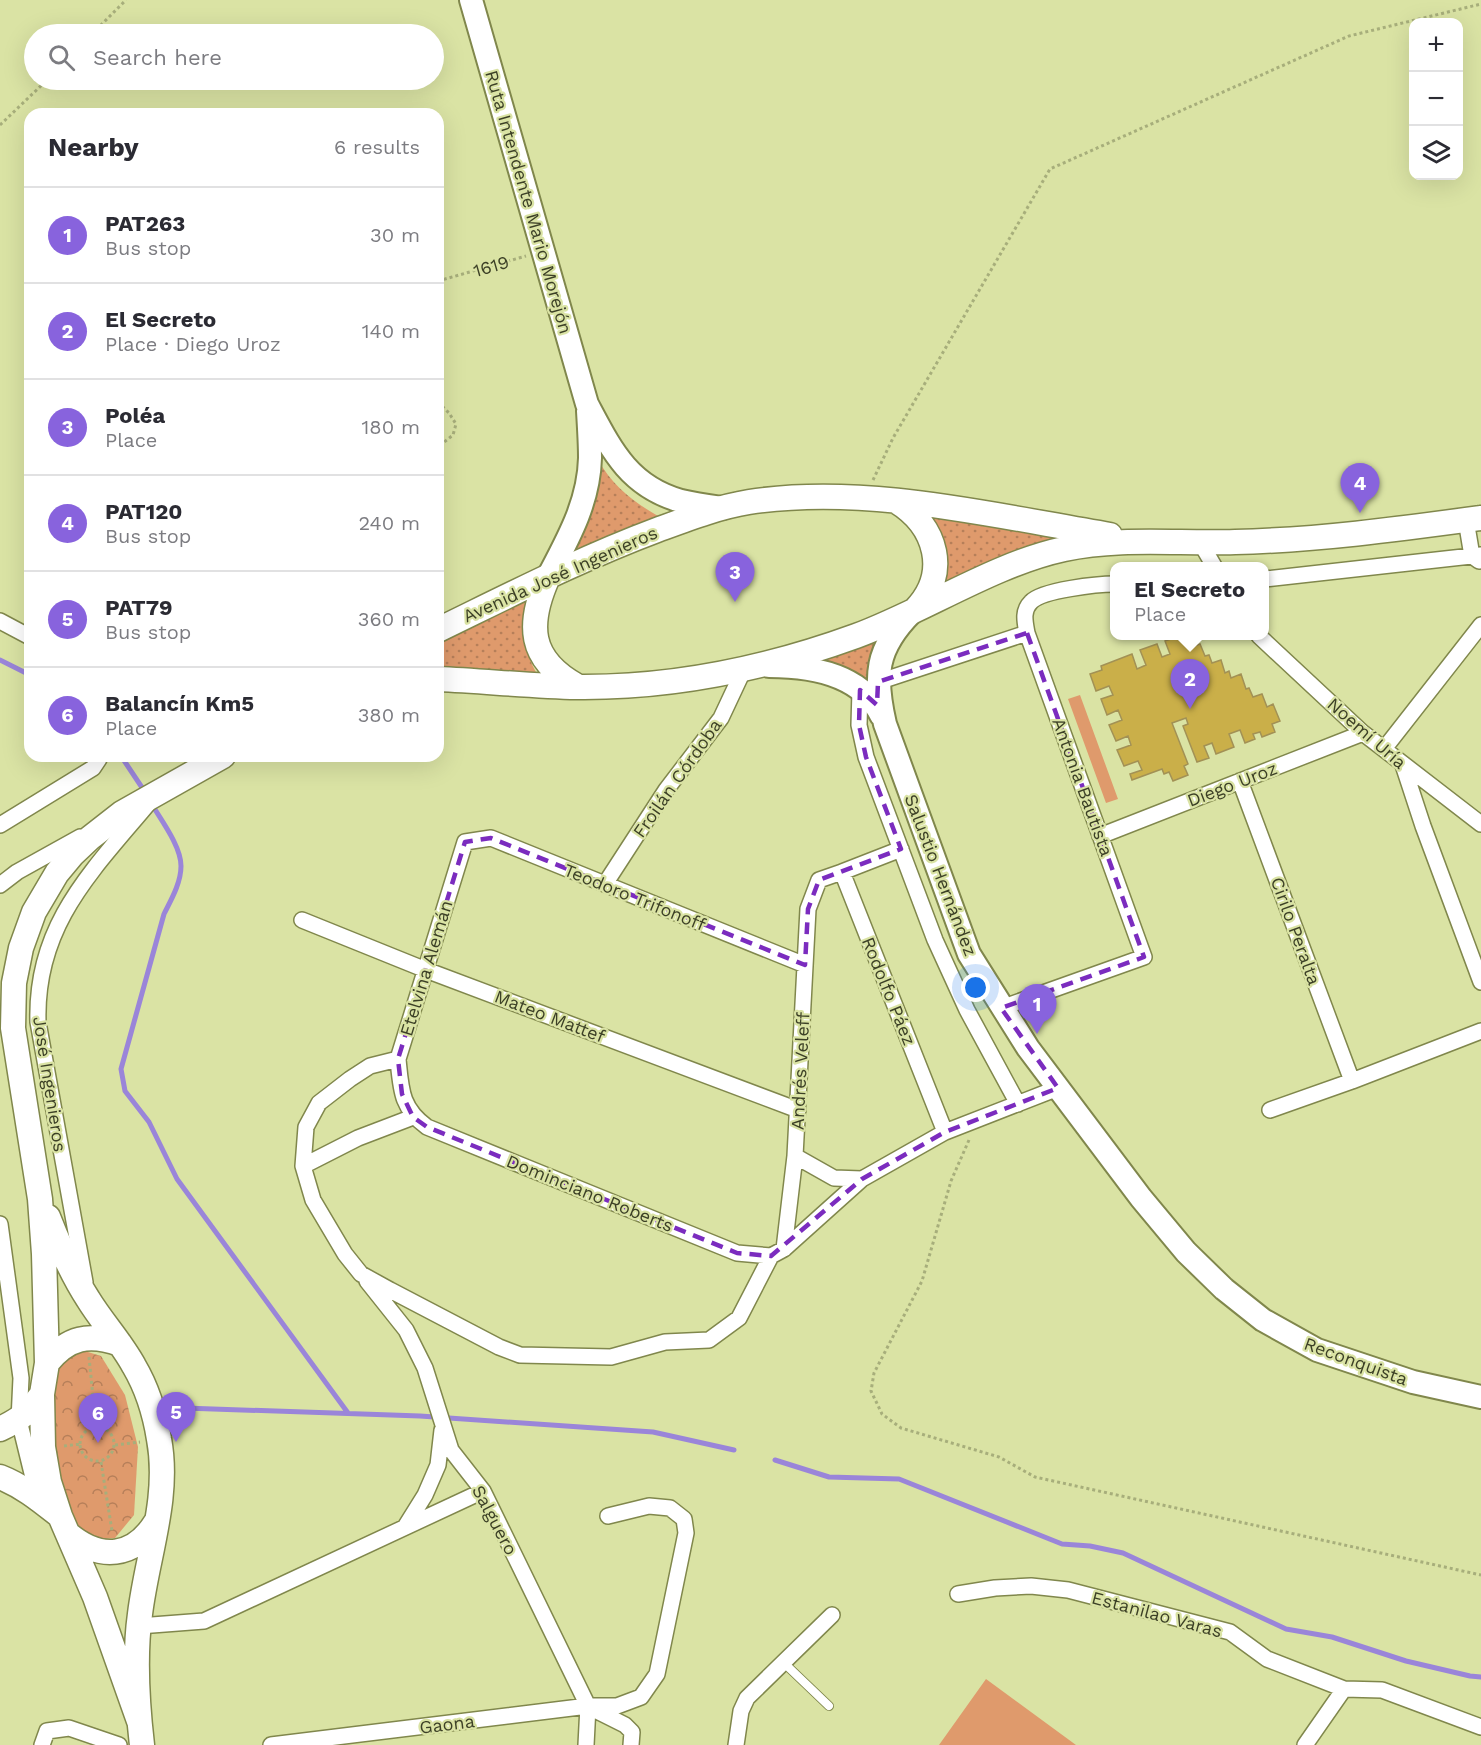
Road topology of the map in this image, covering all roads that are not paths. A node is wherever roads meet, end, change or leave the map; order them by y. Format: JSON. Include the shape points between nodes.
{"nodes":[{"id":1,"x":471,"y":0,"type":"edge"},
{"id":2,"x":587,"y":404,"type":"junction"},
{"id":3,"x":896,"y":501,"type":"junction"},
{"id":4,"x":722,"y":508,"type":"junction"},
{"id":5,"x":1474,"y":519,"type":"edge"},
{"id":6,"x":1154,"y":542,"type":"junction"},
{"id":7,"x":1200,"y":542,"type":"junction"},
{"id":8,"x":1478,"y":558,"type":"edge"},
{"id":9,"x":1211,"y":562,"type":"edge"},
{"id":10,"x":548,"y":577,"type":"junction"},
{"id":11,"x":1269,"y":579,"type":"edge"},
{"id":12,"x":1110,"y":585,"type":"edge"},
{"id":13,"x":912,"y":612,"type":"junction"},
{"id":14,"x":0,"y":621,"type":"edge"},
{"id":15,"x":1481,"y":625,"type":"edge"},
{"id":16,"x":444,"y":627,"type":"edge"},
{"id":17,"x":1028,"y":633,"type":"junction"},
{"id":18,"x":24,"y":634,"type":"edge"},
{"id":19,"x":1263,"y":640,"type":"edge"},
{"id":20,"x":744,"y":669,"type":"junction"},
{"id":21,"x":444,"y":679,"type":"edge"},
{"id":22,"x":869,"y":686,"type":"junction"},
{"id":23,"x":578,"y":687,"type":"junction"},
{"id":24,"x":1363,"y":733,"type":"junction"},
{"id":25,"x":1384,"y":749,"type":"junction"},
{"id":26,"x":96,"y":762,"type":"edge"},
{"id":27,"x":212,"y":762,"type":"edge"},
{"id":28,"x":1403,"y":765,"type":"junction"},
{"id":29,"x":1240,"y":781,"type":"junction"},
{"id":30,"x":156,"y":794,"type":"junction"},
{"id":31,"x":122,"y":813,"type":"junction"},
{"id":32,"x":1481,"y":824,"type":"edge"},
{"id":33,"x":0,"y":825,"type":"edge"},
{"id":34,"x":1100,"y":836,"type":"junction"},
{"id":35,"x":465,"y":842,"type":"joint"},
{"id":36,"x":901,"y":849,"type":"junction"},
{"id":37,"x":842,"y":872,"type":"junction"},
{"id":38,"x":604,"y":884,"type":"junction"},
{"id":39,"x":0,"y":885,"type":"edge"},
{"id":40,"x":302,"y":920,"type":"dead end"},
{"id":41,"x":805,"y":965,"type":"junction"},
{"id":42,"x":426,"y":970,"type":"junction"},
{"id":43,"x":1481,"y":982,"type":"edge"},
{"id":44,"x":1001,"y":1008,"type":"junction"},
{"id":45,"x":1481,"y":1031,"type":"edge"},
{"id":46,"x":398,"y":1059,"type":"junction"},
{"id":47,"x":1352,"y":1081,"type":"junction"},
{"id":48,"x":1058,"y":1089,"type":"junction"},
{"id":49,"x":1018,"y":1104,"type":"junction"},
{"id":50,"x":798,"y":1110,"type":"junction"},
{"id":51,"x":1270,"y":1110,"type":"dead end"},
{"id":52,"x":413,"y":1117,"type":"junction"},
{"id":53,"x":945,"y":1132,"type":"junction"},
{"id":54,"x":795,"y":1156,"type":"junction"},
{"id":55,"x":303,"y":1166,"type":"junction"},
{"id":56,"x":862,"y":1179,"type":"junction"},
{"id":57,"x":1141,"y":1198,"type":"joint"},
{"id":58,"x":40,"y":1199,"type":"junction"},
{"id":59,"x":0,"y":1224,"type":"edge"},
{"id":60,"x":777,"y":1252,"type":"junction"},
{"id":61,"x":361,"y":1274,"type":"junction"},
{"id":62,"x":88,"y":1299,"type":"junction"},
{"id":63,"x":120,"y":1344,"type":"junction"},
{"id":64,"x":47,"y":1363,"type":"junction"},
{"id":65,"x":42,"y":1394,"type":"junction"},
{"id":66,"x":1481,"y":1397,"type":"edge"},
{"id":67,"x":9,"y":1424,"type":"edge"},
{"id":68,"x":443,"y":1428,"type":"junction"},
{"id":69,"x":0,"y":1477,"type":"edge"},
{"id":70,"x":483,"y":1491,"type":"junction"},
{"id":71,"x":38,"y":1498,"type":"junction"},
{"id":72,"x":608,"y":1516,"type":"dead end"},
{"id":73,"x":158,"y":1520,"type":"junction"},
{"id":74,"x":64,"y":1525,"type":"junction"},
{"id":75,"x":405,"y":1527,"type":"junction"},
{"id":76,"x":958,"y":1594,"type":"dead end"},
{"id":77,"x":832,"y":1615,"type":"dead end"},
{"id":78,"x":139,"y":1626,"type":"junction"},
{"id":79,"x":783,"y":1662,"type":"junction"},
{"id":80,"x":1344,"y":1689,"type":"junction"},
{"id":81,"x":588,"y":1706,"type":"junction"},
{"id":82,"x":829,"y":1706,"type":"dead end"},
{"id":83,"x":139,"y":1721,"type":"junction"},
{"id":84,"x":1481,"y":1727,"type":"edge"},
{"id":85,"x":45,"y":1738,"type":"edge"},
{"id":86,"x":384,"y":1739,"type":"edge"},
{"id":87,"x":631,"y":1739,"type":"edge"},
{"id":88,"x":119,"y":1745,"type":"edge"},
{"id":89,"x":142,"y":1745,"type":"edge"},
{"id":90,"x":270,"y":1745,"type":"edge"},
{"id":91,"x":586,"y":1745,"type":"edge"},
{"id":92,"x":736,"y":1745,"type":"edge"},
{"id":93,"x":1305,"y":1745,"type":"edge"}],
"edges":[{"from":1,"to":2,"type":"street","name":"Ruta Intendente Mario Morejón"},
{"from":2,"to":4,"type":"street","via":[[611,449],[634,477],[662,494]]},
{"from":2,"to":10,"type":"street","via":[[590,459],[582,504],[576,524]]},
{"from":3,"to":4,"type":"main road","name":"Avenida José Ingenieros","via":[[796,497]]},
{"from":3,"to":6,"type":"main road","name":"Avenida José Ingenieros"},
{"from":3,"to":13,"type":"main road","via":[[927,531],[935,558],[931,587],[925,600]]},
{"from":4,"to":10,"type":"main road","name":"Avenida José Ingenieros","via":[[633,539]]},
{"from":5,"to":7,"type":"main road","via":[[1351,534]]},
{"from":5,"to":8,"type":"street"},
{"from":6,"to":7,"type":"main road"},
{"from":6,"to":13,"type":"main road","via":[[1086,545],[1052,552]]},
{"from":7,"to":9,"type":"street"},
{"from":8,"to":11,"type":"street"},
{"from":10,"to":16,"type":"main road","name":"Avenida José Ingenieros"},
{"from":10,"to":23,"type":"main road","via":[[535,613],[538,645],[556,672]]},
{"from":12,"to":17,"type":"street","name":"Antonia Bautista","via":[[1049,593],[1031,601],[1024,616]]},
{"from":13,"to":20,"type":"main road","via":[[830,645]]},
{"from":13,"to":22,"type":"street","via":[[894,633]]},
{"from":14,"to":18,"type":"street"},
{"from":15,"to":25,"type":"street"},
{"from":17,"to":22,"type":"street"},
{"from":17,"to":34,"type":"street","name":"Antonia Bautista"},
{"from":19,"to":24,"type":"street","name":"Noemí Uría"},
{"from":20,"to":22,"type":"street","via":[[806,668]]},
{"from":20,"to":23,"type":"main road","via":[[678,680]]},
{"from":20,"to":38,"type":"street","name":"Froilán Córdoba","via":[[721,718],[666,790]]},
{"from":21,"to":23,"type":"main road"},
{"from":22,"to":36,"type":"street","via":[[859,725],[866,757]]},
{"from":22,"to":44,"type":"street","name":"Salustio Hernández","via":[[969,954]]},
{"from":24,"to":25,"type":"street","name":"Noemí Uría"},
{"from":24,"to":29,"type":"street","name":"Diego Uroz"},
{"from":25,"to":28,"type":"street","name":"Noemí Uría"},
{"from":26,"to":33,"type":"street","via":[[93,768]]},
{"from":27,"to":30,"type":"main road"},
{"from":28,"to":32,"type":"street","name":"Noemí Uría"},
{"from":28,"to":43,"type":"street"},
{"from":29,"to":34,"type":"street","name":"Diego Uroz"},
{"from":29,"to":47,"type":"street","name":"Cirilo Peralta"},
{"from":30,"to":31,"type":"main road"},
{"from":30,"to":62,"type":"street","name":"José Ingenieros","via":[[69,904],[48,947],[40,979],[39,1022]]},
{"from":31,"to":39,"type":"street"},
{"from":31,"to":58,"type":"main road","via":[[90,838],[57,873],[34,912],[16,965],[13,1028]]},
{"from":34,"to":44,"type":"street","name":"Antonia Bautista","via":[[1144,957]]},
{"from":35,"to":38,"type":"street","name":"Teodoro Trifonoff","via":[[491,838]]},
{"from":35,"to":42,"type":"street","name":"Etelvina Alemán"},
{"from":36,"to":37,"type":"street"},
{"from":36,"to":49,"type":"street","via":[[935,940],[967,1010]]},
{"from":37,"to":41,"type":"street","name":"Andrés Veleff","via":[[819,880],[808,909]]},
{"from":37,"to":53,"type":"street","name":"Rodolfo Páez"},
{"from":38,"to":41,"type":"street","name":"Teodoro Trifonoff"},
{"from":40,"to":42,"type":"street","name":"Mateo Mattef"},
{"from":41,"to":50,"type":"street","name":"Andrés Veleff"},
{"from":42,"to":46,"type":"street","name":"Etelvina Alemán"},
{"from":42,"to":50,"type":"street","name":"Mateo Mattef"},
{"from":44,"to":48,"type":"street","name":"Salustio Hernández"},
{"from":45,"to":47,"type":"street"},
{"from":46,"to":52,"type":"street","name":"Etelvina Alemán","via":[[402,1094]]},
{"from":46,"to":55,"type":"street","via":[[370,1066],[319,1103],[306,1128]]},
{"from":47,"to":51,"type":"street"},
{"from":48,"to":49,"type":"street"},
{"from":48,"to":57,"type":"street","name":"Salustio Hernández"},
{"from":49,"to":53,"type":"street"},
{"from":50,"to":54,"type":"street","name":"Andrés Veleff"},
{"from":52,"to":55,"type":"street","via":[[358,1138]]},
{"from":52,"to":60,"type":"street","name":"Dominciano Roberts","via":[[427,1127],[737,1252]]},
{"from":53,"to":56,"type":"street"},
{"from":54,"to":56,"type":"street","via":[[834,1178]]},
{"from":54,"to":60,"type":"street","name":"Andrés Veleff"},
{"from":55,"to":61,"type":"street","name":"Salguero","via":[[318,1209]]},
{"from":56,"to":60,"type":"street"},
{"from":57,"to":66,"type":"street","name":"Reconquista","via":[[1186,1252],[1263,1320],[1317,1350],[1413,1382]]},
{"from":58,"to":62,"type":"main road"},
{"from":58,"to":64,"type":"main road"},
{"from":59,"to":67,"type":"street","via":[[21,1378]]},
{"from":60,"to":61,"type":"street","via":[[739,1318],[709,1340],[665,1342],[611,1357],[520,1355]]},
{"from":61,"to":68,"type":"street","name":"Salguero","via":[[406,1330],[426,1368]]},
{"from":62,"to":63,"type":"main road"},
{"from":63,"to":64,"type":"main road","via":[[87,1338],[71,1342],[57,1350]]},
{"from":63,"to":73,"type":"main road","via":[[146,1390],[160,1440],[162,1494]]},
{"from":64,"to":65,"type":"main road"},
{"from":65,"to":67,"type":"main road","via":[[30,1410]]},
{"from":65,"to":74,"type":"main road","via":[[43,1447],[49,1482]]},
{"from":67,"to":71,"type":"street"},
{"from":68,"to":70,"type":"street","name":"Salguero","via":[[451,1450]]},
{"from":68,"to":75,"type":"street","via":[[438,1465]]},
{"from":69,"to":71,"type":"main road"},
{"from":70,"to":75,"type":"street"},
{"from":70,"to":81,"type":"street","name":"Salguero"},
{"from":71,"to":74,"type":"main road"},
{"from":72,"to":81,"type":"street","name":"Gaona","via":[[649,1506],[669,1508],[684,1519],[686,1533],[657,1674],[641,1697],[617,1706]]},
{"from":73,"to":74,"type":"main road","via":[[148,1536],[133,1547],[116,1552],[98,1552],[82,1546]]},
{"from":73,"to":78,"type":"main road"},
{"from":74,"to":83,"type":"main road"},
{"from":75,"to":78,"type":"street","via":[[204,1621]]},
{"from":76,"to":80,"type":"street","name":"Estanilao Varas","via":[[1031,1586],[1068,1590],[1230,1632],[1267,1659]]},
{"from":77,"to":79,"type":"street"},
{"from":78,"to":83,"type":"main road"},
{"from":79,"to":82,"type":"lane"},
{"from":79,"to":92,"type":"street","via":[[747,1698]]},
{"from":80,"to":84,"type":"street","name":"Estanilao Varas","via":[[1382,1690]]},
{"from":80,"to":93,"type":"street"},
{"from":81,"to":86,"type":"street","name":"Gaona"},
{"from":81,"to":87,"type":"street","via":[[625,1725]]},
{"from":81,"to":91,"type":"street","name":"Salguero"},
{"from":83,"to":89,"type":"main road"},
{"from":85,"to":88,"type":"street","via":[[69,1728]]},
{"from":86,"to":90,"type":"street","name":"Gaona"}]}
